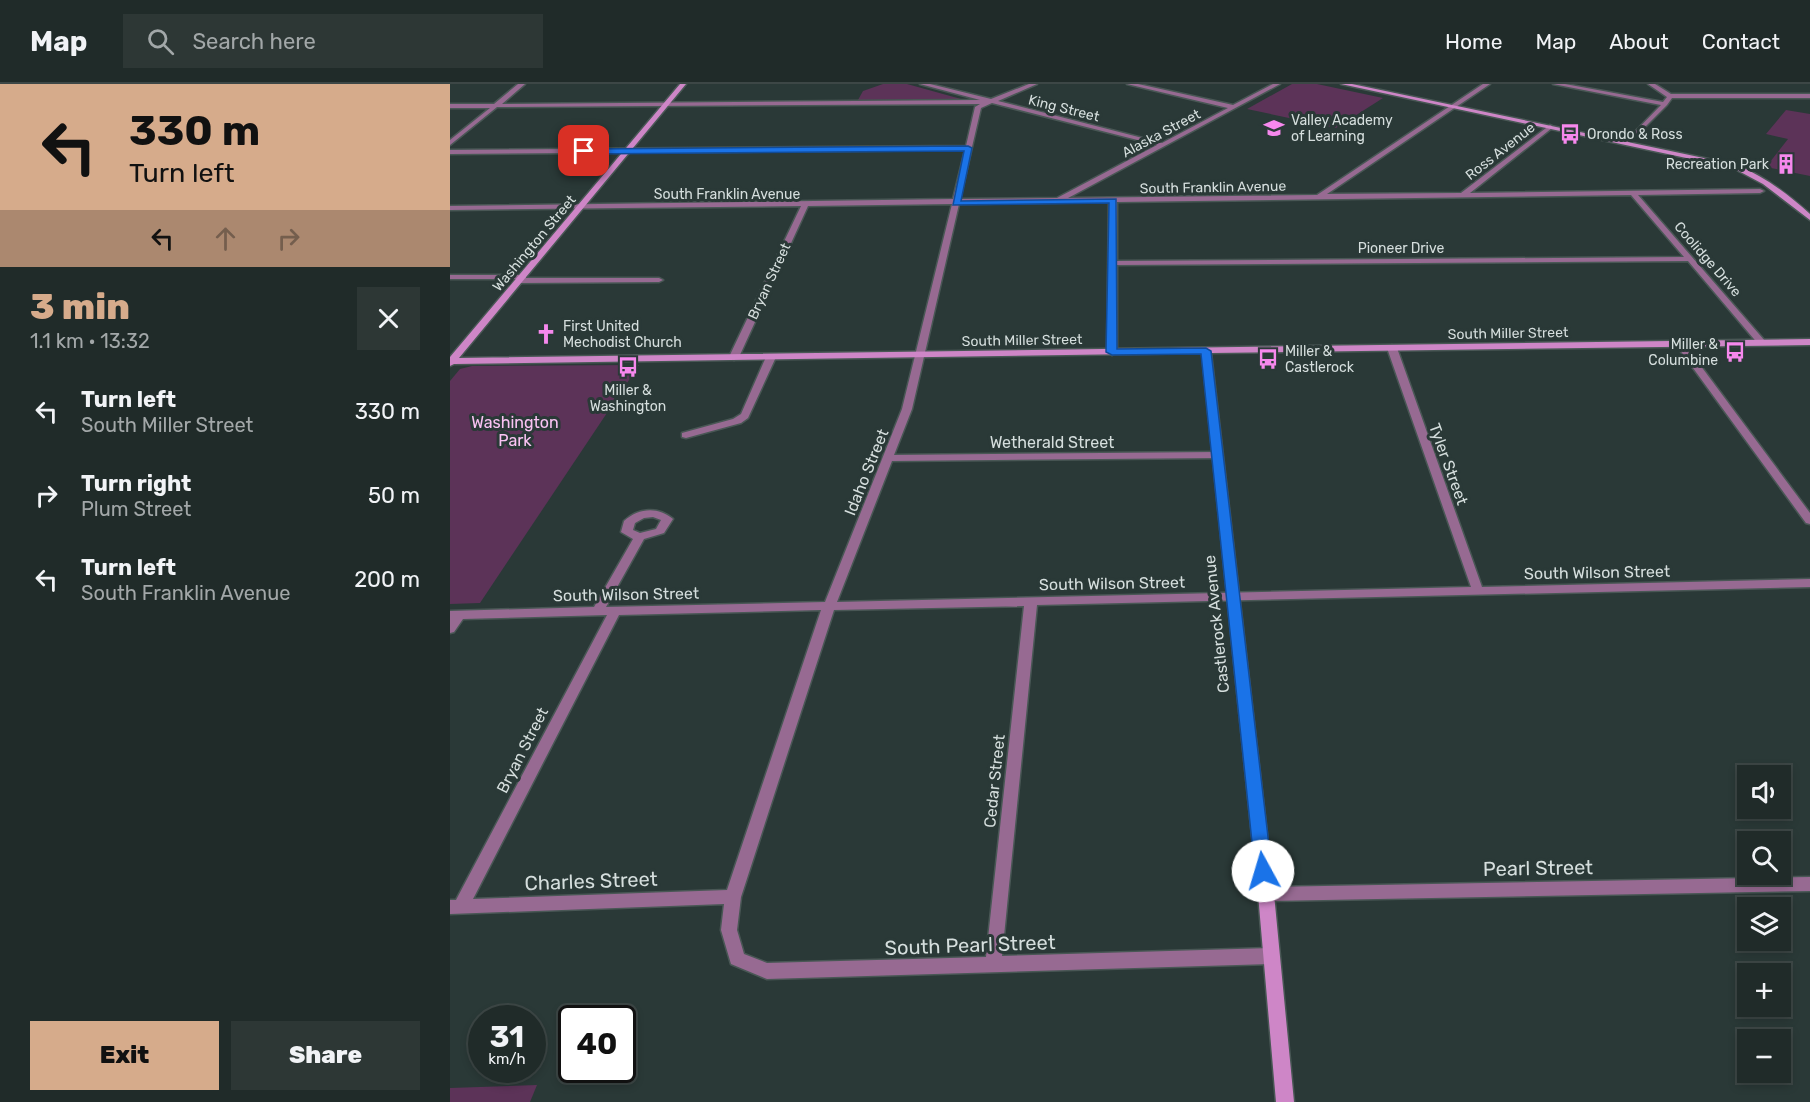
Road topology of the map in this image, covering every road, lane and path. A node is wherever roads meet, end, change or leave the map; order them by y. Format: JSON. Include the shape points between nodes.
{"nodes":[{"id":1,"x":522,"y":84,"type":"edge"},
{"id":2,"x":683,"y":84,"type":"edge"},
{"id":3,"x":923,"y":84,"type":"edge"},
{"id":4,"x":1034,"y":84,"type":"edge"},
{"id":5,"x":1130,"y":84,"type":"edge"},
{"id":6,"x":1277,"y":84,"type":"edge"},
{"id":7,"x":1344,"y":84,"type":"edge"},
{"id":8,"x":1487,"y":84,"type":"edge"},
{"id":9,"x":1556,"y":84,"type":"edge"},
{"id":10,"x":1651,"y":84,"type":"edge"},
{"id":11,"x":1620,"y":96,"type":"junction"},
{"id":12,"x":1670,"y":96,"type":"junction"},
{"id":13,"x":1810,"y":96,"type":"edge"},
{"id":14,"x":988,"y":102,"type":"junction"},
{"id":15,"x":1665,"y":104,"type":"junction"},
{"id":16,"x":666,"y":105,"type":"junction"},
{"id":17,"x":450,"y":106,"type":"edge"},
{"id":18,"x":495,"y":106,"type":"junction"},
{"id":19,"x":1234,"y":107,"type":"junction"},
{"id":20,"x":1455,"y":107,"type":"junction"},
{"id":21,"x":1550,"y":127,"type":"junction"},
{"id":22,"x":450,"y":143,"type":"edge"},
{"id":23,"x":1627,"y":143,"type":"junction"},
{"id":24,"x":1164,"y":145,"type":"junction"},
{"id":25,"x":968,"y":148,"type":"junction"},
{"id":26,"x":628,"y":151,"type":"junction"},
{"id":27,"x":450,"y":152,"type":"edge"},
{"id":28,"x":1760,"y":191,"type":"dead end"},
{"id":29,"x":1633,"y":193,"type":"junction"},
{"id":30,"x":1464,"y":194,"type":"junction"},
{"id":31,"x":1318,"y":197,"type":"junction"},
{"id":32,"x":1113,"y":201,"type":"junction"},
{"id":33,"x":1056,"y":202,"type":"junction"},
{"id":34,"x":956,"y":203,"type":"junction"},
{"id":35,"x":805,"y":205,"type":"junction"},
{"id":36,"x":582,"y":207,"type":"junction"},
{"id":37,"x":450,"y":208,"type":"edge"},
{"id":38,"x":1810,"y":218,"type":"edge"},
{"id":39,"x":1690,"y":259,"type":"junction"},
{"id":40,"x":1112,"y":263,"type":"junction"},
{"id":41,"x":450,"y":277,"type":"edge"},
{"id":42,"x":522,"y":279,"type":"junction"},
{"id":43,"x":659,"y":280,"type":"dead end"},
{"id":44,"x":1810,"y":342,"type":"edge"},
{"id":45,"x":1762,"y":343,"type":"junction"},
{"id":46,"x":1680,"y":344,"type":"junction"},
{"id":47,"x":1392,"y":348,"type":"junction"},
{"id":48,"x":1206,"y":351,"type":"junction"},
{"id":49,"x":1112,"y":352,"type":"junction"},
{"id":50,"x":921,"y":354,"type":"junction"},
{"id":51,"x":734,"y":357,"type":"junction"},
{"id":52,"x":771,"y":357,"type":"junction"},
{"id":53,"x":451,"y":362,"type":"edge"},
{"id":54,"x":686,"y":435,"type":"dead end"},
{"id":55,"x":1217,"y":455,"type":"junction"},
{"id":56,"x":888,"y":458,"type":"junction"},
{"id":57,"x":1810,"y":521,"type":"edge"},
{"id":58,"x":640,"y":537,"type":"dead end"},
{"id":59,"x":1810,"y":583,"type":"edge"},
{"id":60,"x":1478,"y":591,"type":"junction"},
{"id":61,"x":1233,"y":597,"type":"junction"},
{"id":62,"x":1030,"y":602,"type":"junction"},
{"id":63,"x":829,"y":606,"type":"junction"},
{"id":64,"x":615,"y":611,"type":"junction"},
{"id":65,"x":597,"y":612,"type":"junction"},
{"id":66,"x":455,"y":615,"type":"edge"},
{"id":67,"x":450,"y":628,"type":"edge"},
{"id":68,"x":1810,"y":885,"type":"edge"},
{"id":69,"x":1266,"y":894,"type":"junction"},
{"id":70,"x":733,"y":897,"type":"junction"},
{"id":71,"x":456,"y":906,"type":"edge"},
{"id":72,"x":1271,"y":956,"type":"junction"},
{"id":73,"x":993,"y":965,"type":"junction"},
{"id":74,"x":1285,"y":1102,"type":"edge"}],
"edges":[{"from":1,"to":18,"type":"street"},
{"from":2,"to":16,"type":"main road","name":"Washington Street"},
{"from":3,"to":14,"type":"street","name":"King Street"},
{"from":4,"to":14,"type":"street"},
{"from":5,"to":19,"type":"street"},
{"from":6,"to":19,"type":"street","name":"Alaska Street"},
{"from":7,"to":20,"type":"main road"},
{"from":8,"to":20,"type":"street"},
{"from":9,"to":11,"type":"street"},
{"from":10,"to":12,"type":"street"},
{"from":11,"to":12,"type":"street"},
{"from":11,"to":15,"type":"street"},
{"from":12,"to":13,"type":"street"},
{"from":12,"to":15,"type":"street"},
{"from":14,"to":16,"type":"street"},
{"from":14,"to":24,"type":"street","name":"King Street"},
{"from":14,"to":25,"type":"street","name":"Idaho Street","via":[[978,107]]},
{"from":15,"to":23,"type":"street"},
{"from":16,"to":18,"type":"street"},
{"from":16,"to":26,"type":"main road","name":"Washington Street"},
{"from":17,"to":18,"type":"street"},
{"from":18,"to":22,"type":"street"},
{"from":19,"to":24,"type":"street","name":"Alaska Street"},
{"from":20,"to":21,"type":"main road"},
{"from":20,"to":31,"type":"street"},
{"from":21,"to":23,"type":"main road"},
{"from":21,"to":30,"type":"street","name":"Ross Avenue"},
{"from":23,"to":38,"type":"main road","via":[[1707,160],[1758,176]]},
{"from":24,"to":33,"type":"street","name":"Alaska Street"},
{"from":25,"to":26,"type":"street"},
{"from":25,"to":34,"type":"street","name":"Idaho Street"},
{"from":26,"to":27,"type":"street"},
{"from":26,"to":36,"type":"main road","name":"Washington Street"},
{"from":28,"to":29,"type":"street","name":"South Franklin Avenue"},
{"from":29,"to":30,"type":"street","name":"South Franklin Avenue"},
{"from":29,"to":39,"type":"street","name":"Coolidge Drive"},
{"from":30,"to":31,"type":"street","name":"South Franklin Avenue"},
{"from":31,"to":32,"type":"street","name":"South Franklin Avenue"},
{"from":32,"to":33,"type":"street","name":"South Franklin Avenue"},
{"from":32,"to":40,"type":"street"},
{"from":33,"to":34,"type":"street","name":"South Franklin Avenue"},
{"from":34,"to":35,"type":"street","name":"South Franklin Avenue"},
{"from":34,"to":50,"type":"street","name":"Idaho Street"},
{"from":35,"to":36,"type":"street","name":"South Franklin Avenue"},
{"from":35,"to":51,"type":"street","name":"Bryan Street"},
{"from":36,"to":37,"type":"street","name":"South Franklin Avenue"},
{"from":36,"to":42,"type":"main road","name":"Washington Street"},
{"from":39,"to":40,"type":"street","name":"Pioneer Drive"},
{"from":39,"to":45,"type":"street","name":"Coolidge Drive"},
{"from":40,"to":49,"type":"street"},
{"from":41,"to":42,"type":"street"},
{"from":42,"to":43,"type":"street"},
{"from":42,"to":53,"type":"main road","name":"Washington Street"},
{"from":44,"to":45,"type":"main road","name":"South Miller Street"},
{"from":45,"to":46,"type":"main road","name":"South Miller Street"},
{"from":46,"to":47,"type":"main road","name":"South Miller Street"},
{"from":46,"to":57,"type":"street"},
{"from":47,"to":48,"type":"main road","name":"South Miller Street"},
{"from":47,"to":60,"type":"street","name":"Tyler Street"},
{"from":48,"to":49,"type":"main road","name":"South Miller Street"},
{"from":48,"to":55,"type":"main road","name":"Castlerock Avenue"},
{"from":49,"to":50,"type":"main road","name":"South Miller Street"},
{"from":50,"to":52,"type":"main road","name":"South Miller Street"},
{"from":50,"to":56,"type":"street","name":"Idaho Street","via":[[907,409]]},
{"from":51,"to":52,"type":"main road","name":"South Miller Street"},
{"from":51,"to":53,"type":"main road","name":"South Miller Street"},
{"from":52,"to":54,"type":"street","via":[[745,416]]},
{"from":55,"to":56,"type":"street","name":"Wetherald Street"},
{"from":55,"to":61,"type":"main road","name":"Castlerock Avenue"},
{"from":56,"to":63,"type":"street","name":"Idaho Street"},
{"from":58,"to":65,"type":"street"},
{"from":59,"to":60,"type":"street","name":"South Wilson Street"},
{"from":60,"to":61,"type":"street","name":"South Wilson Street"},
{"from":61,"to":62,"type":"street","name":"South Wilson Street"},
{"from":61,"to":69,"type":"main road","name":"Castlerock Avenue"},
{"from":62,"to":63,"type":"street","name":"South Wilson Street"},
{"from":62,"to":73,"type":"street","name":"Cedar Street"},
{"from":63,"to":64,"type":"street","name":"South Wilson Street"},
{"from":63,"to":70,"type":"street","name":"Idaho Street"},
{"from":64,"to":65,"type":"street","name":"South Wilson Street"},
{"from":64,"to":71,"type":"street","name":"Bryan Street"},
{"from":65,"to":66,"type":"street","name":"South Wilson Street"},
{"from":66,"to":67,"type":"street"},
{"from":68,"to":69,"type":"street","name":"Pearl Street"},
{"from":69,"to":72,"type":"main road","name":"Castlerock Avenue"},
{"from":70,"to":71,"type":"street","name":"Charles Street"},
{"from":70,"to":73,"type":"street","name":"South Pearl Street","via":[[729,930],[737,959],[766,971]]},
{"from":72,"to":73,"type":"street","name":"South Pearl Street"},
{"from":72,"to":74,"type":"main road"}]}
